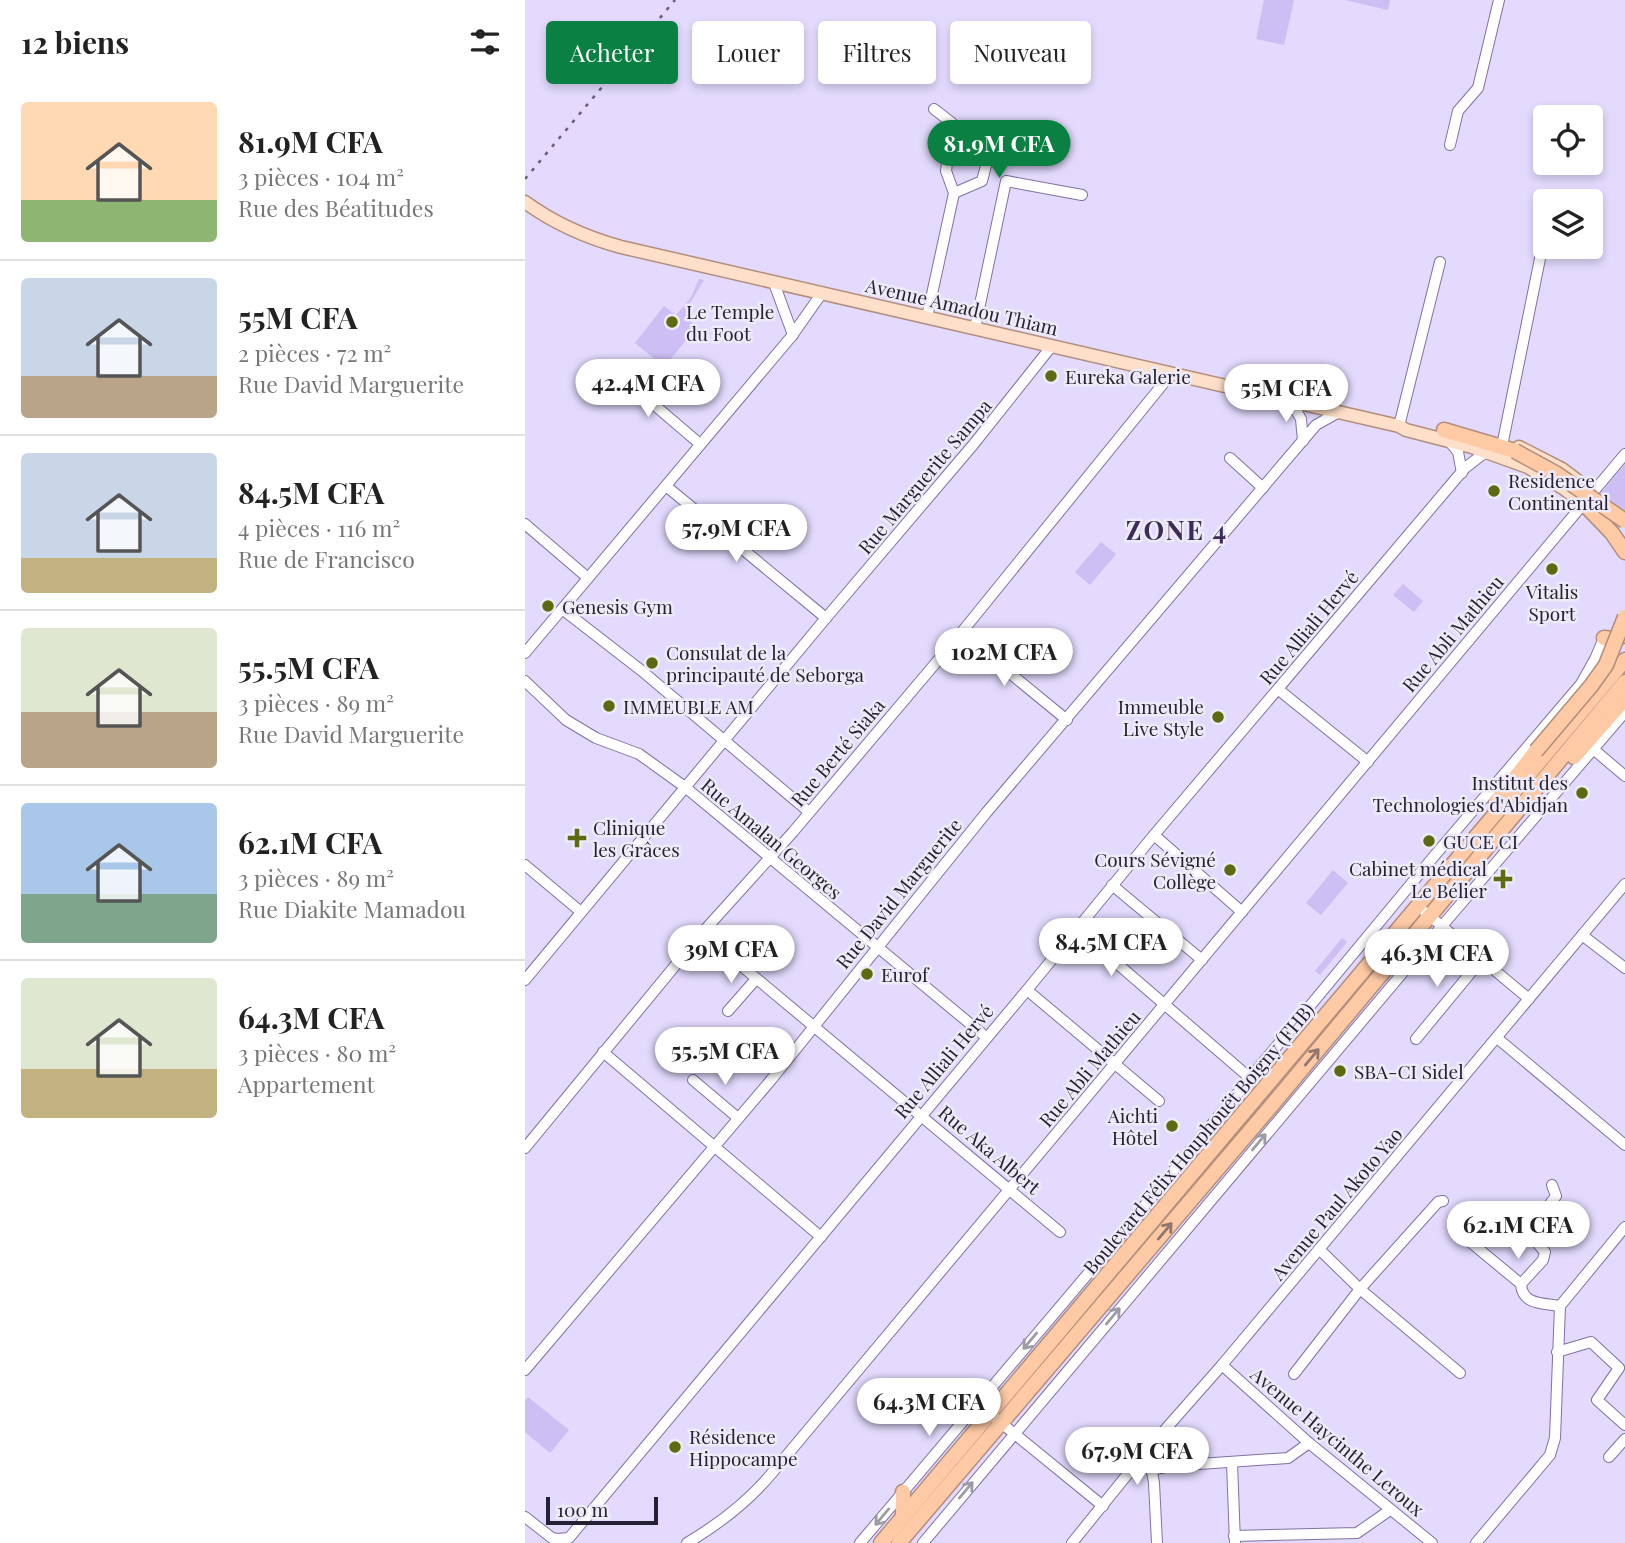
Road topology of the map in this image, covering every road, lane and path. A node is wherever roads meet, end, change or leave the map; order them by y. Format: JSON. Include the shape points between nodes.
{"nodes":[{"id":1,"x":1499,"y":0,"type":"edge"},
{"id":2,"x":934,"y":109,"type":"dead end"},
{"id":3,"x":996,"y":127,"type":"dead end"},
{"id":4,"x":1450,"y":145,"type":"dead end"},
{"id":5,"x":954,"y":193,"type":"junction"},
{"id":6,"x":1082,"y":195,"type":"dead end"},
{"id":7,"x":525,"y":202,"type":"edge"},
{"id":8,"x":1540,"y":259,"type":"edge"},
{"id":9,"x":1440,"y":262,"type":"dead end"},
{"id":10,"x":774,"y":283,"type":"junction"},
{"id":11,"x":822,"y":293,"type":"junction"},
{"id":12,"x":927,"y":317,"type":"junction"},
{"id":13,"x":975,"y":328,"type":"junction"},
{"id":14,"x":793,"y":335,"type":"junction"},
{"id":15,"x":1051,"y":347,"type":"junction"},
{"id":16,"x":1171,"y":374,"type":"junction"},
{"id":17,"x":594,"y":384,"type":"dead end"},
{"id":18,"x":1289,"y":400,"type":"junction"},
{"id":19,"x":1339,"y":412,"type":"junction"},
{"id":20,"x":1399,"y":426,"type":"junction"},
{"id":21,"x":1447,"y":435,"type":"junction"},
{"id":22,"x":1503,"y":441,"type":"junction"},
{"id":23,"x":1303,"y":442,"type":"junction"},
{"id":24,"x":701,"y":444,"type":"junction"},
{"id":25,"x":1490,"y":453,"type":"junction"},
{"id":26,"x":1625,"y":454,"type":"edge"},
{"id":27,"x":1230,"y":458,"type":"dead end"},
{"id":28,"x":1462,"y":474,"type":"junction"},
{"id":29,"x":666,"y":486,"type":"junction"},
{"id":30,"x":1263,"y":488,"type":"junction"},
{"id":31,"x":1593,"y":492,"type":"junction"},
{"id":32,"x":1586,"y":506,"type":"junction"},
{"id":33,"x":525,"y":524,"type":"edge"},
{"id":34,"x":1625,"y":524,"type":"edge"},
{"id":35,"x":1623,"y":544,"type":"edge"},
{"id":36,"x":588,"y":578,"type":"junction"},
{"id":37,"x":562,"y":609,"type":"junction"},
{"id":38,"x":1625,"y":617,"type":"edge"},
{"id":39,"x":826,"y":618,"type":"junction"},
{"id":40,"x":961,"y":633,"type":"junction"},
{"id":41,"x":1625,"y":635,"type":"edge"},
{"id":42,"x":1604,"y":638,"type":"joint"},
{"id":43,"x":525,"y":653,"type":"edge"},
{"id":44,"x":1625,"y":660,"type":"edge"},
{"id":45,"x":525,"y":681,"type":"edge"},
{"id":46,"x":1625,"y":682,"type":"edge"},
{"id":47,"x":1279,"y":690,"type":"junction"},
{"id":48,"x":1625,"y":699,"type":"edge"},
{"id":49,"x":1625,"y":712,"type":"edge"},
{"id":50,"x":1067,"y":720,"type":"junction"},
{"id":51,"x":725,"y":740,"type":"junction"},
{"id":52,"x":1592,"y":748,"type":"junction"},
{"id":53,"x":1368,"y":762,"type":"junction"},
{"id":54,"x":1625,"y":776,"type":"edge"},
{"id":55,"x":685,"y":787,"type":"junction"},
{"id":56,"x":809,"y":812,"type":"junction"},
{"id":57,"x":1154,"y":835,"type":"junction"},
{"id":58,"x":1471,"y":842,"type":"junction"},
{"id":59,"x":769,"y":859,"type":"junction"},
{"id":60,"x":525,"y":865,"type":"edge"},
{"id":61,"x":1625,"y":884,"type":"edge"},
{"id":62,"x":1112,"y":885,"type":"junction"},
{"id":63,"x":1451,"y":888,"type":"junction"},
{"id":64,"x":1417,"y":906,"type":"junction"},
{"id":65,"x":581,"y":912,"type":"junction"},
{"id":66,"x":1242,"y":912,"type":"junction"},
{"id":67,"x":1429,"y":915,"type":"junction"},
{"id":68,"x":1442,"y":926,"type":"junction"},
{"id":69,"x":1077,"y":929,"type":"junction"},
{"id":70,"x":702,"y":933,"type":"junction"},
{"id":71,"x":1582,"y":935,"type":"junction"},
{"id":72,"x":877,"y":948,"type":"junction"},
{"id":73,"x":1482,"y":959,"type":"junction"},
{"id":74,"x":1202,"y":960,"type":"junction"},
{"id":75,"x":1625,"y":968,"type":"edge"},
{"id":76,"x":756,"y":979,"type":"junction"},
{"id":77,"x":525,"y":980,"type":"edge"},
{"id":78,"x":1027,"y":990,"type":"junction"},
{"id":79,"x":1529,"y":999,"type":"junction"},
{"id":80,"x":1164,"y":1005,"type":"junction"},
{"id":81,"x":728,"y":1011,"type":"dead end"},
{"id":82,"x":813,"y":1026,"type":"junction"},
{"id":83,"x":986,"y":1037,"type":"junction"},
{"id":84,"x":1416,"y":1038,"type":"dead end"},
{"id":85,"x":1497,"y":1038,"type":"junction"},
{"id":86,"x":603,"y":1052,"type":"junction"},
{"id":87,"x":1116,"y":1064,"type":"junction"},
{"id":88,"x":1251,"y":1078,"type":"junction"},
{"id":89,"x":693,"y":1080,"type":"dead end"},
{"id":90,"x":1159,"y":1101,"type":"dead end"},
{"id":91,"x":921,"y":1114,"type":"junction"},
{"id":92,"x":738,"y":1118,"type":"junction"},
{"id":93,"x":1624,"y":1140,"type":"edge"},
{"id":94,"x":527,"y":1142,"type":"edge"},
{"id":95,"x":714,"y":1145,"type":"junction"},
{"id":96,"x":1552,"y":1185,"type":"dead end"},
{"id":97,"x":1011,"y":1189,"type":"junction"},
{"id":98,"x":1443,"y":1201,"type":"dead end"},
{"id":99,"x":1509,"y":1219,"type":"dead end"},
{"id":100,"x":1625,"y":1227,"type":"edge"},
{"id":101,"x":1060,"y":1232,"type":"dead end"},
{"id":102,"x":1528,"y":1233,"type":"junction"},
{"id":103,"x":1463,"y":1236,"type":"dead end"},
{"id":104,"x":821,"y":1237,"type":"junction"},
{"id":105,"x":1319,"y":1249,"type":"junction"},
{"id":106,"x":1521,"y":1284,"type":"junction"},
{"id":107,"x":1360,"y":1289,"type":"junction"},
{"id":108,"x":1560,"y":1306,"type":"junction"},
{"id":109,"x":1557,"y":1352,"type":"junction"},
{"id":110,"x":1222,"y":1365,"type":"junction"},
{"id":111,"x":525,"y":1370,"type":"edge"},
{"id":112,"x":1460,"y":1373,"type":"dead end"},
{"id":113,"x":1294,"y":1374,"type":"dead end"},
{"id":114,"x":983,"y":1409,"type":"junction"},
{"id":115,"x":1002,"y":1423,"type":"junction"},
{"id":116,"x":1625,"y":1424,"type":"edge"},
{"id":117,"x":1014,"y":1433,"type":"junction"},
{"id":118,"x":1625,"y":1439,"type":"edge"},
{"id":119,"x":1309,"y":1443,"type":"junction"},
{"id":120,"x":1148,"y":1449,"type":"junction"},
{"id":121,"x":1609,"y":1457,"type":"dead end"},
{"id":122,"x":1232,"y":1462,"type":"junction"},
{"id":123,"x":1153,"y":1470,"type":"junction"},
{"id":124,"x":903,"y":1492,"type":"junction"},
{"id":125,"x":1103,"y":1506,"type":"junction"},
{"id":126,"x":1390,"y":1510,"type":"junction"},
{"id":127,"x":525,"y":1517,"type":"edge"},
{"id":128,"x":903,"y":1517,"type":"junction"},
{"id":129,"x":1234,"y":1539,"type":"edge"},
{"id":130,"x":570,"y":1540,"type":"edge"},
{"id":131,"x":687,"y":1543,"type":"edge"},
{"id":132,"x":860,"y":1543,"type":"edge"},
{"id":133,"x":881,"y":1543,"type":"edge"},
{"id":134,"x":899,"y":1543,"type":"edge"},
{"id":135,"x":923,"y":1543,"type":"edge"},
{"id":136,"x":1072,"y":1543,"type":"edge"},
{"id":137,"x":1157,"y":1543,"type":"edge"},
{"id":138,"x":1433,"y":1543,"type":"edge"},
{"id":139,"x":1476,"y":1543,"type":"edge"}],
"edges":[{"from":1,"to":4,"type":"street","via":[[1478,88],[1458,111]]},
{"from":2,"to":5,"type":"street","via":[[952,123],[946,171]]},
{"from":3,"to":5,"type":"street","via":[[982,181]]},
{"from":5,"to":12,"type":"street"},
{"from":6,"to":13,"type":"street","via":[[1006,181]]},
{"from":7,"to":10,"type":"main road","name":"Avenue Amadou Thiam","via":[[561,226],[591,238]]},
{"from":8,"to":22,"type":"street"},
{"from":9,"to":20,"type":"street"},
{"from":10,"to":11,"type":"main road","name":"Avenue Amadou Thiam"},
{"from":10,"to":14,"type":"street"},
{"from":11,"to":12,"type":"main road","name":"Avenue Amadou Thiam"},
{"from":11,"to":14,"type":"street"},
{"from":12,"to":13,"type":"main road","name":"Avenue Amadou Thiam"},
{"from":13,"to":15,"type":"main road","name":"Avenue Amadou Thiam"},
{"from":14,"to":24,"type":"street"},
{"from":15,"to":16,"type":"main road","name":"Avenue Amadou Thiam"},
{"from":15,"to":39,"type":"street","name":"Rue Marguerite Sampa"},
{"from":16,"to":18,"type":"main road","name":"Avenue Amadou Thiam"},
{"from":16,"to":40,"type":"street","name":"Rue Berté Siaka"},
{"from":17,"to":24,"type":"street","via":[[606,374],[618,374]]},
{"from":18,"to":19,"type":"main road","name":"Avenue Amadou Thiam"},
{"from":18,"to":23,"type":"street","via":[[1301,419]]},
{"from":19,"to":20,"type":"main road","name":"Avenue Amadou Thiam"},
{"from":19,"to":23,"type":"street","name":"Rue David Marguerite","via":[[1316,425]]},
{"from":20,"to":21,"type":"main road","name":"Avenue Amadou Thiam","via":[[1408,424]]},
{"from":21,"to":22,"type":"main road","name":"Avenue Amadou Thiam","via":[[1475,434]]},
{"from":21,"to":25,"type":"main road","name":"Avenue Amadou Thiam"},
{"from":21,"to":28,"type":"street","via":[[1458,452]]},
{"from":21,"to":34,"type":"highway","bridge":true,"via":[[1515,452],[1557,474]]},
{"from":22,"to":31,"type":"main road","name":"Avenue Amadou Thiam","via":[[1537,455]]},
{"from":23,"to":30,"type":"street","name":"Rue David Marguerite"},
{"from":24,"to":29,"type":"street"},
{"from":25,"to":28,"type":"street","name":"Rue Alliali Hervé"},
{"from":25,"to":32,"type":"main road","name":"Avenue Amadou Thiam","via":[[1528,467]]},
{"from":26,"to":31,"type":"street","name":"Rue Abli Mathieu"},
{"from":27,"to":30,"type":"street"},
{"from":28,"to":47,"type":"street","name":"Rue Alliali Hervé"},
{"from":29,"to":36,"type":"street"},
{"from":29,"to":39,"type":"street"},
{"from":30,"to":50,"type":"street","name":"Rue David Marguerite"},
{"from":31,"to":32,"type":"street","name":"Rue Abli Mathieu"},
{"from":31,"to":34,"type":"main road","name":"Avenue Amadou Thiam"},
{"from":32,"to":35,"type":"highway"},
{"from":32,"to":53,"type":"street","name":"Rue Abli Mathieu"},
{"from":33,"to":36,"type":"street"},
{"from":36,"to":37,"type":"street"},
{"from":37,"to":43,"type":"street"},
{"from":37,"to":51,"type":"street"},
{"from":38,"to":58,"type":"highway","bridge":true,"via":[[1606,665],[1509,783]]},
{"from":39,"to":51,"type":"street","name":"Rue Marguerite Sampa"},
{"from":40,"to":50,"type":"street"},
{"from":40,"to":56,"type":"street","name":"Rue Berté Siaka"},
{"from":41,"to":42,"type":"highway"},
{"from":42,"to":88,"type":"street","via":[[1581,684]]},
{"from":44,"to":58,"type":"highway","name":"Boulevard Félix Houphouët Boigny (FHB)"},
{"from":45,"to":55,"type":"street","name":"Rue Amalan Georges","via":[[566,720],[596,738],[639,754]]},
{"from":46,"to":63,"type":"highway","name":"Boulevard Félix Houphouët Boigny (FHB)"},
{"from":47,"to":53,"type":"street"},
{"from":47,"to":57,"type":"street","name":"Rue Alliali Hervé"},
{"from":48,"to":63,"type":"highway"},
{"from":49,"to":52,"type":"street"},
{"from":50,"to":72,"type":"street","name":"Rue David Marguerite"},
{"from":51,"to":55,"type":"street","name":"Rue Marguerite Sampa"},
{"from":51,"to":56,"type":"street"},
{"from":52,"to":54,"type":"street"},
{"from":52,"to":68,"type":"street"},
{"from":53,"to":66,"type":"street","name":"Rue Abli Mathieu"},
{"from":55,"to":59,"type":"street","name":"Rue Amalan Georges"},
{"from":55,"to":65,"type":"street","name":"Rue Marguerite Sampa"},
{"from":56,"to":59,"type":"street","name":"Rue Berté Siaka"},
{"from":57,"to":62,"type":"street","name":"Rue Alliali Hervé"},
{"from":57,"to":66,"type":"street"},
{"from":58,"to":64,"type":"highway","name":"Boulevard Félix Houphouët Boigny (FHB)"},
{"from":59,"to":70,"type":"street","name":"Rue Berté Siaka"},
{"from":59,"to":72,"type":"street","name":"Rue Amalan Georges"},
{"from":60,"to":65,"type":"street"},
{"from":61,"to":71,"type":"street","name":"Avenue Paul Akoto Yao"},
{"from":62,"to":69,"type":"street","name":"Rue Alliali Hervé"},
{"from":62,"to":74,"type":"street"},
{"from":63,"to":67,"type":"highway","name":"Boulevard Félix Houphouët Boigny (FHB)"},
{"from":64,"to":67,"type":"street"},
{"from":64,"to":114,"type":"highway","name":"Boulevard Félix Houphouët Boigny (FHB)"},
{"from":65,"to":77,"type":"street","name":"Rue Marguerite Sampa"},
{"from":66,"to":74,"type":"street","name":"Rue Abli Mathieu"},
{"from":67,"to":68,"type":"street"},
{"from":115,"to":67,"type":"highway","name":"Boulevard Félix Houphouët Boigny (FHB)","one_way":true},
{"from":68,"to":73,"type":"street"},
{"from":117,"to":68,"type":"street","one_way":true},
{"from":69,"to":78,"type":"street","name":"Rue Alliali Hervé"},
{"from":69,"to":80,"type":"street"},
{"from":70,"to":76,"type":"street","name":"Rue Aka Albert"},
{"from":70,"to":86,"type":"street","name":"Rue Berté Siaka"},
{"from":71,"to":75,"type":"street"},
{"from":71,"to":79,"type":"street","name":"Avenue Paul Akoto Yao"},
{"from":72,"to":82,"type":"street","name":"Rue David Marguerite"},
{"from":72,"to":83,"type":"street","name":"Rue Amalan Georges"},
{"from":73,"to":79,"type":"street"},
{"from":73,"to":84,"type":"street"},
{"from":74,"to":80,"type":"street","name":"Rue Abli Mathieu"},
{"from":76,"to":81,"type":"street"},
{"from":76,"to":82,"type":"street","name":"Rue Aka Albert"},
{"from":78,"to":83,"type":"street","name":"Rue Alliali Hervé"},
{"from":78,"to":87,"type":"street"},
{"from":79,"to":85,"type":"street","name":"Avenue Paul Akoto Yao"},
{"from":80,"to":87,"type":"street","name":"Rue Abli Mathieu"},
{"from":80,"to":88,"type":"street"},
{"from":82,"to":91,"type":"street","name":"Rue Aka Albert"},
{"from":82,"to":92,"type":"street","name":"Rue David Marguerite"},
{"from":83,"to":91,"type":"street","name":"Rue Alliali Hervé"},
{"from":85,"to":93,"type":"street"},
{"from":85,"to":105,"type":"street","name":"Avenue Paul Akoto Yao"},
{"from":86,"to":94,"type":"street","name":"Rue Berté Siaka"},
{"from":86,"to":95,"type":"street"},
{"from":87,"to":90,"type":"street"},
{"from":87,"to":97,"type":"street","name":"Rue Abli Mathieu"},
{"from":88,"to":114,"type":"street","one_way":true},
{"from":89,"to":92,"type":"street"},
{"from":91,"to":97,"type":"street","name":"Rue Aka Albert"},
{"from":91,"to":104,"type":"street","name":"Rue Alliali Hervé"},
{"from":92,"to":95,"type":"street","name":"Rue David Marguerite"},
{"from":95,"to":104,"type":"street"},
{"from":95,"to":111,"type":"street","name":"Rue David Marguerite"},
{"from":96,"to":102,"type":"street","via":[[1556,1196]]},
{"from":97,"to":101,"type":"street","name":"Rue Aka Albert"},
{"from":97,"to":131,"type":"street","name":"Rue Abli Mathieu","via":[[769,1478],[725,1518]]},
{"from":98,"to":107,"type":"street"},
{"from":99,"to":102,"type":"street"},
{"from":100,"to":108,"type":"street"},
{"from":102,"to":106,"type":"street","via":[[1545,1256]]},
{"from":103,"to":106,"type":"street"},
{"from":104,"to":130,"type":"street","name":"Rue Alliali Hervé"},
{"from":105,"to":107,"type":"street"},
{"from":105,"to":110,"type":"street","name":"Avenue Paul Akoto Yao"},
{"from":106,"to":108,"type":"street","via":[[1527,1299]]},
{"from":107,"to":112,"type":"street"},
{"from":107,"to":113,"type":"street"},
{"from":108,"to":109,"type":"street"},
{"from":109,"to":116,"type":"street","via":[[1591,1342],[1619,1368],[1598,1400]]},
{"from":109,"to":139,"type":"street","via":[[1555,1438],[1550,1455]]},
{"from":110,"to":119,"type":"street","name":"Avenue Haycinthe Leroux"},
{"from":110,"to":120,"type":"street","name":"Avenue Paul Akoto Yao"},
{"from":114,"to":115,"type":"street"},
{"from":114,"to":124,"type":"street"},
{"from":114,"to":128,"type":"highway","name":"Boulevard Félix Houphouët Boigny (FHB)"},
{"from":115,"to":117,"type":"street"},
{"from":115,"to":134,"type":"highway","name":"Boulevard Félix Houphouët Boigny (FHB)"},
{"from":117,"to":125,"type":"street"},
{"from":135,"to":117,"type":"street","one_way":true},
{"from":118,"to":121,"type":"street"},
{"from":119,"to":122,"type":"street","via":[[1289,1458]]},
{"from":119,"to":126,"type":"street","name":"Avenue Haycinthe Leroux"},
{"from":120,"to":123,"type":"street"},
{"from":120,"to":125,"type":"street","name":"Avenue Paul Akoto Yao"},
{"from":122,"to":123,"type":"street"},
{"from":122,"to":129,"type":"street"},
{"from":123,"to":137,"type":"street"},
{"from":124,"to":128,"type":"highway"},
{"from":124,"to":132,"type":"street","one_way":true},
{"from":125,"to":136,"type":"street","name":"Avenue Paul Akoto Yao"},
{"from":126,"to":129,"type":"street","via":[[1357,1533]]},
{"from":126,"to":138,"type":"street","name":"Avenue Haycinthe Leroux"},
{"from":127,"to":130,"type":"street","name":"Rue Alliali Hervé","via":[[552,1538]]},
{"from":128,"to":133,"type":"highway","name":"Boulevard Félix Houphouët Boigny (FHB)"}]}
